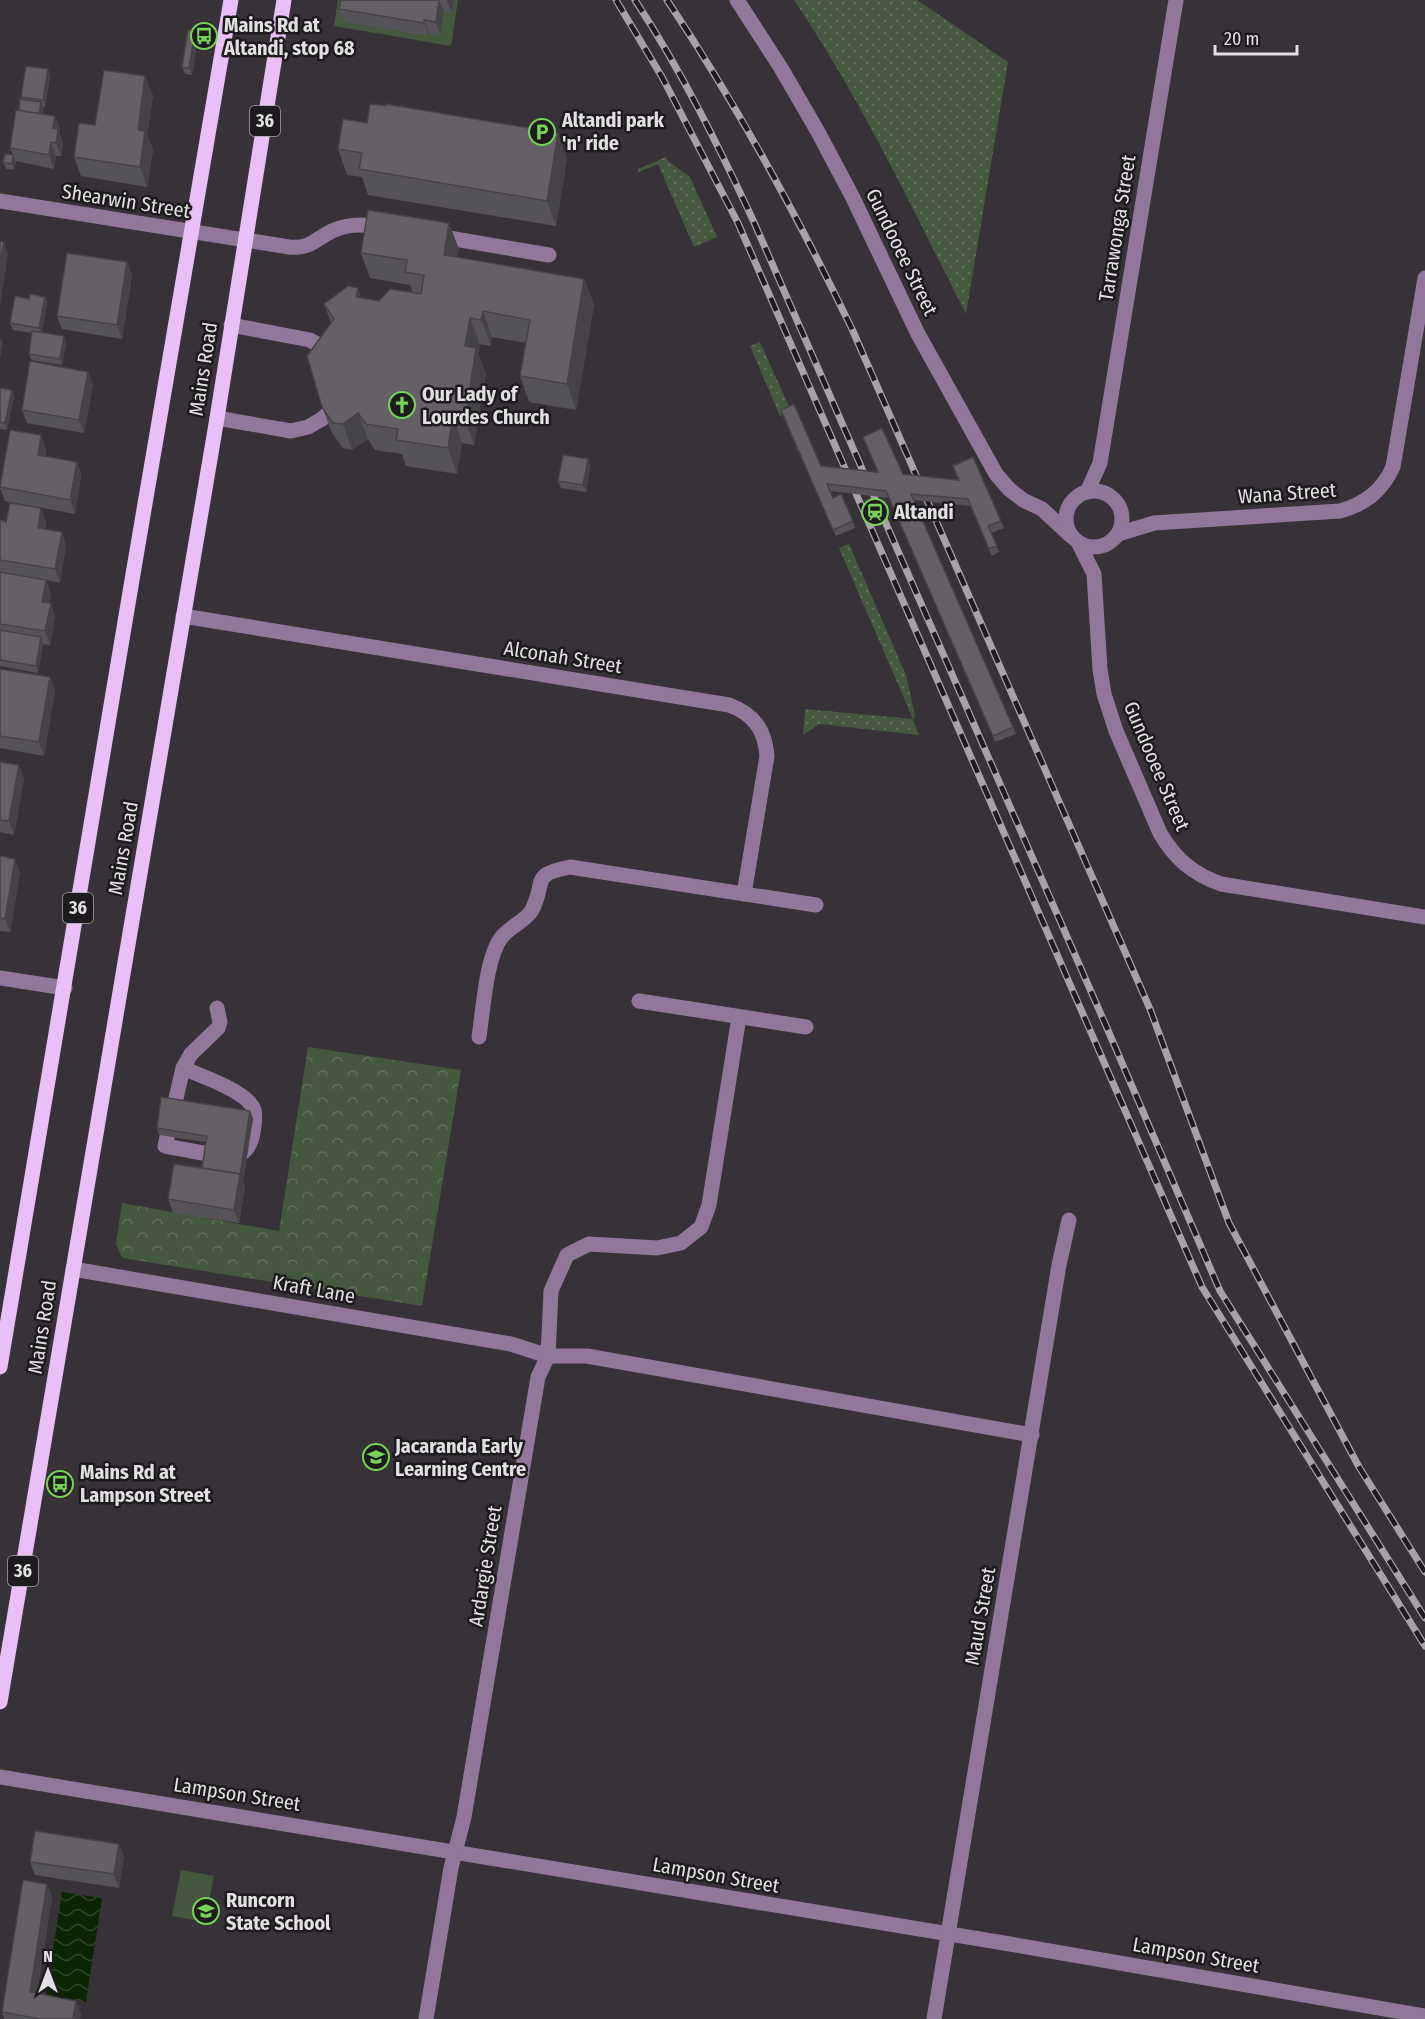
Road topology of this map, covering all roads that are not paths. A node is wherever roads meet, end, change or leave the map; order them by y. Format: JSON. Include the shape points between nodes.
{"nodes":[{"id":1,"x":229,"y":0,"type":"edge"},
{"id":2,"x":284,"y":0,"type":"edge"},
{"id":3,"x":737,"y":0,"type":"edge"},
{"id":4,"x":1176,"y":0,"type":"edge"},
{"id":5,"x":0,"y":201,"type":"edge"},
{"id":6,"x":401,"y":230,"type":"edge"},
{"id":7,"x":190,"y":232,"type":"junction"},
{"id":8,"x":424,"y":234,"type":"edge"},
{"id":9,"x":246,"y":241,"type":"junction"},
{"id":10,"x":549,"y":255,"type":"dead end"},
{"id":11,"x":1425,"y":278,"type":"edge"},
{"id":12,"x":231,"y":325,"type":"junction"},
{"id":13,"x":338,"y":365,"type":"edge"},
{"id":14,"x":342,"y":384,"type":"edge"},
{"id":15,"x":217,"y":418,"type":"junction"},
{"id":16,"x":1100,"y":463,"type":"junction"},
{"id":17,"x":1087,"y":492,"type":"junction"},
{"id":18,"x":1108,"y":495,"type":"junction"},
{"id":19,"x":1069,"y":505,"type":"junction"},
{"id":20,"x":1042,"y":509,"type":"junction"},
{"id":21,"x":1121,"y":513,"type":"junction"},
{"id":22,"x":1154,"y":523,"type":"junction"},
{"id":23,"x":1114,"y":538,"type":"junction"},
{"id":24,"x":1075,"y":540,"type":"junction"},
{"id":25,"x":1094,"y":574,"type":"junction"},
{"id":26,"x":183,"y":616,"type":"junction"},
{"id":27,"x":744,"y":894,"type":"junction"},
{"id":28,"x":816,"y":905,"type":"dead end"},
{"id":29,"x":1425,"y":917,"type":"edge"},
{"id":30,"x":0,"y":978,"type":"edge"},
{"id":31,"x":65,"y":988,"type":"junction"},
{"id":32,"x":639,"y":1001,"type":"dead end"},
{"id":33,"x":217,"y":1008,"type":"dead end"},
{"id":34,"x":739,"y":1017,"type":"junction"},
{"id":35,"x":806,"y":1027,"type":"dead end"},
{"id":36,"x":479,"y":1037,"type":"dead end"},
{"id":37,"x":183,"y":1068,"type":"junction"},
{"id":38,"x":1069,"y":1220,"type":"dead end"},
{"id":39,"x":73,"y":1269,"type":"junction"},
{"id":40,"x":548,"y":1356,"type":"junction"},
{"id":41,"x":0,"y":1367,"type":"edge"},
{"id":42,"x":1032,"y":1435,"type":"junction"},
{"id":43,"x":2,"y":1683,"type":"edge"},
{"id":44,"x":0,"y":1702,"type":"edge"},
{"id":45,"x":0,"y":1777,"type":"edge"},
{"id":46,"x":455,"y":1852,"type":"junction"},
{"id":47,"x":948,"y":1935,"type":"junction"},
{"id":48,"x":1425,"y":2016,"type":"edge"},
{"id":49,"x":426,"y":2019,"type":"edge"},
{"id":50,"x":934,"y":2019,"type":"edge"}],
"edges":[{"from":1,"to":7,"type":"main road","name":"Mains Road","number":"36"},
{"from":2,"to":9,"type":"main road","name":"Mains Road","number":"36"},
{"from":3,"to":20,"type":"street","name":"Gundooee Street","via":[[818,132],[918,334],[996,474],[1023,500]]},
{"from":4,"to":16,"type":"street","name":"Tarrawonga Street"},
{"from":5,"to":7,"type":"street","name":"Shearwin Street"},
{"from":6,"to":9,"type":"street","name":"Shearwin Street","via":[[352,225],[332,231],[304,248]]},
{"from":7,"to":9,"type":"street","name":"Shearwin Street"},
{"from":7,"to":31,"type":"main road","name":"Mains Road","number":"36"},
{"from":8,"to":10,"type":"street"},
{"from":9,"to":12,"type":"main road","name":"Mains Road","number":"36"},
{"from":11,"to":22,"type":"street","name":"Wana Street","via":[[1393,467],[1368,499],[1340,511]]},
{"from":12,"to":13,"type":"street","via":[[310,339]]},
{"from":12,"to":15,"type":"main road","name":"Mains Road","number":"36"},
{"from":14,"to":15,"type":"street","via":[[338,405],[308,427],[291,431]]},
{"from":15,"to":26,"type":"main road","name":"Mains Road","number":"36"},
{"from":16,"to":17,"type":"street","name":"Tarrawonga Street"},
{"from":16,"to":18,"type":"street","name":"Tarrawonga Street"},
{"from":17,"to":18,"type":"street"},
{"from":17,"to":19,"type":"street"},
{"from":18,"to":21,"type":"street"},
{"from":19,"to":20,"type":"street"},
{"from":19,"to":24,"type":"street","via":[[1066,527]]},
{"from":20,"to":24,"type":"street","name":"Gundooee Street"},
{"from":21,"to":22,"type":"street","name":"Wana Street"},
{"from":21,"to":23,"type":"street","via":[[1122,524]]},
{"from":22,"to":23,"type":"street","name":"Wana Street"},
{"from":23,"to":24,"type":"street","via":[[1101,547]]},
{"from":23,"to":25,"type":"street"},
{"from":24,"to":25,"type":"street","name":"Gundooee Street"},
{"from":25,"to":29,"type":"street","name":"Gundooee Street","via":[[1100,669],[1109,712],[1160,833],[1180,862],[1196,874],[1221,884]]},
{"from":26,"to":27,"type":"street","name":"Alconah Street","via":[[740,709],[762,732],[767,756]]},
{"from":26,"to":39,"type":"main road","name":"Mains Road","number":"36"},
{"from":27,"to":28,"type":"street"},
{"from":27,"to":36,"type":"street","via":[[570,867],[550,871],[540,880],[531,912],[502,937],[492,952]]},
{"from":30,"to":31,"type":"street"},
{"from":31,"to":41,"type":"main road","name":"Mains Road","number":"36"},
{"from":32,"to":34,"type":"street"},
{"from":33,"to":37,"type":"street","via":[[218,1028],[191,1054]]},
{"from":34,"to":35,"type":"street"},
{"from":34,"to":40,"type":"street","name":"Ardargie Street","via":[[709,1205],[701,1227],[681,1243],[657,1248],[589,1244],[567,1255],[551,1291]]},
{"from":37,"to":37,"type":"street","via":[[250,1102],[254,1120],[248,1150],[231,1158],[165,1146]]},
{"from":38,"to":42,"type":"street","name":"Maud Street"},
{"from":39,"to":40,"type":"street","name":"Kraft Lane","via":[[511,1344]]},
{"from":39,"to":43,"type":"main road","name":"Mains Road","number":"36"},
{"from":40,"to":42,"type":"street","via":[[586,1356]]},
{"from":40,"to":46,"type":"street","name":"Ardargie Street","via":[[538,1377]]},
{"from":42,"to":47,"type":"street","name":"Maud Street"},
{"from":43,"to":44,"type":"main road","name":"Mains Road","number":"36"},
{"from":45,"to":46,"type":"street","name":"Lampson Street"},
{"from":46,"to":47,"type":"street","name":"Lampson Street"},
{"from":46,"to":49,"type":"street","name":"Ardargie Street"},
{"from":47,"to":48,"type":"street","name":"Lampson Street"},
{"from":47,"to":50,"type":"street","name":"Maud Street"}]}
